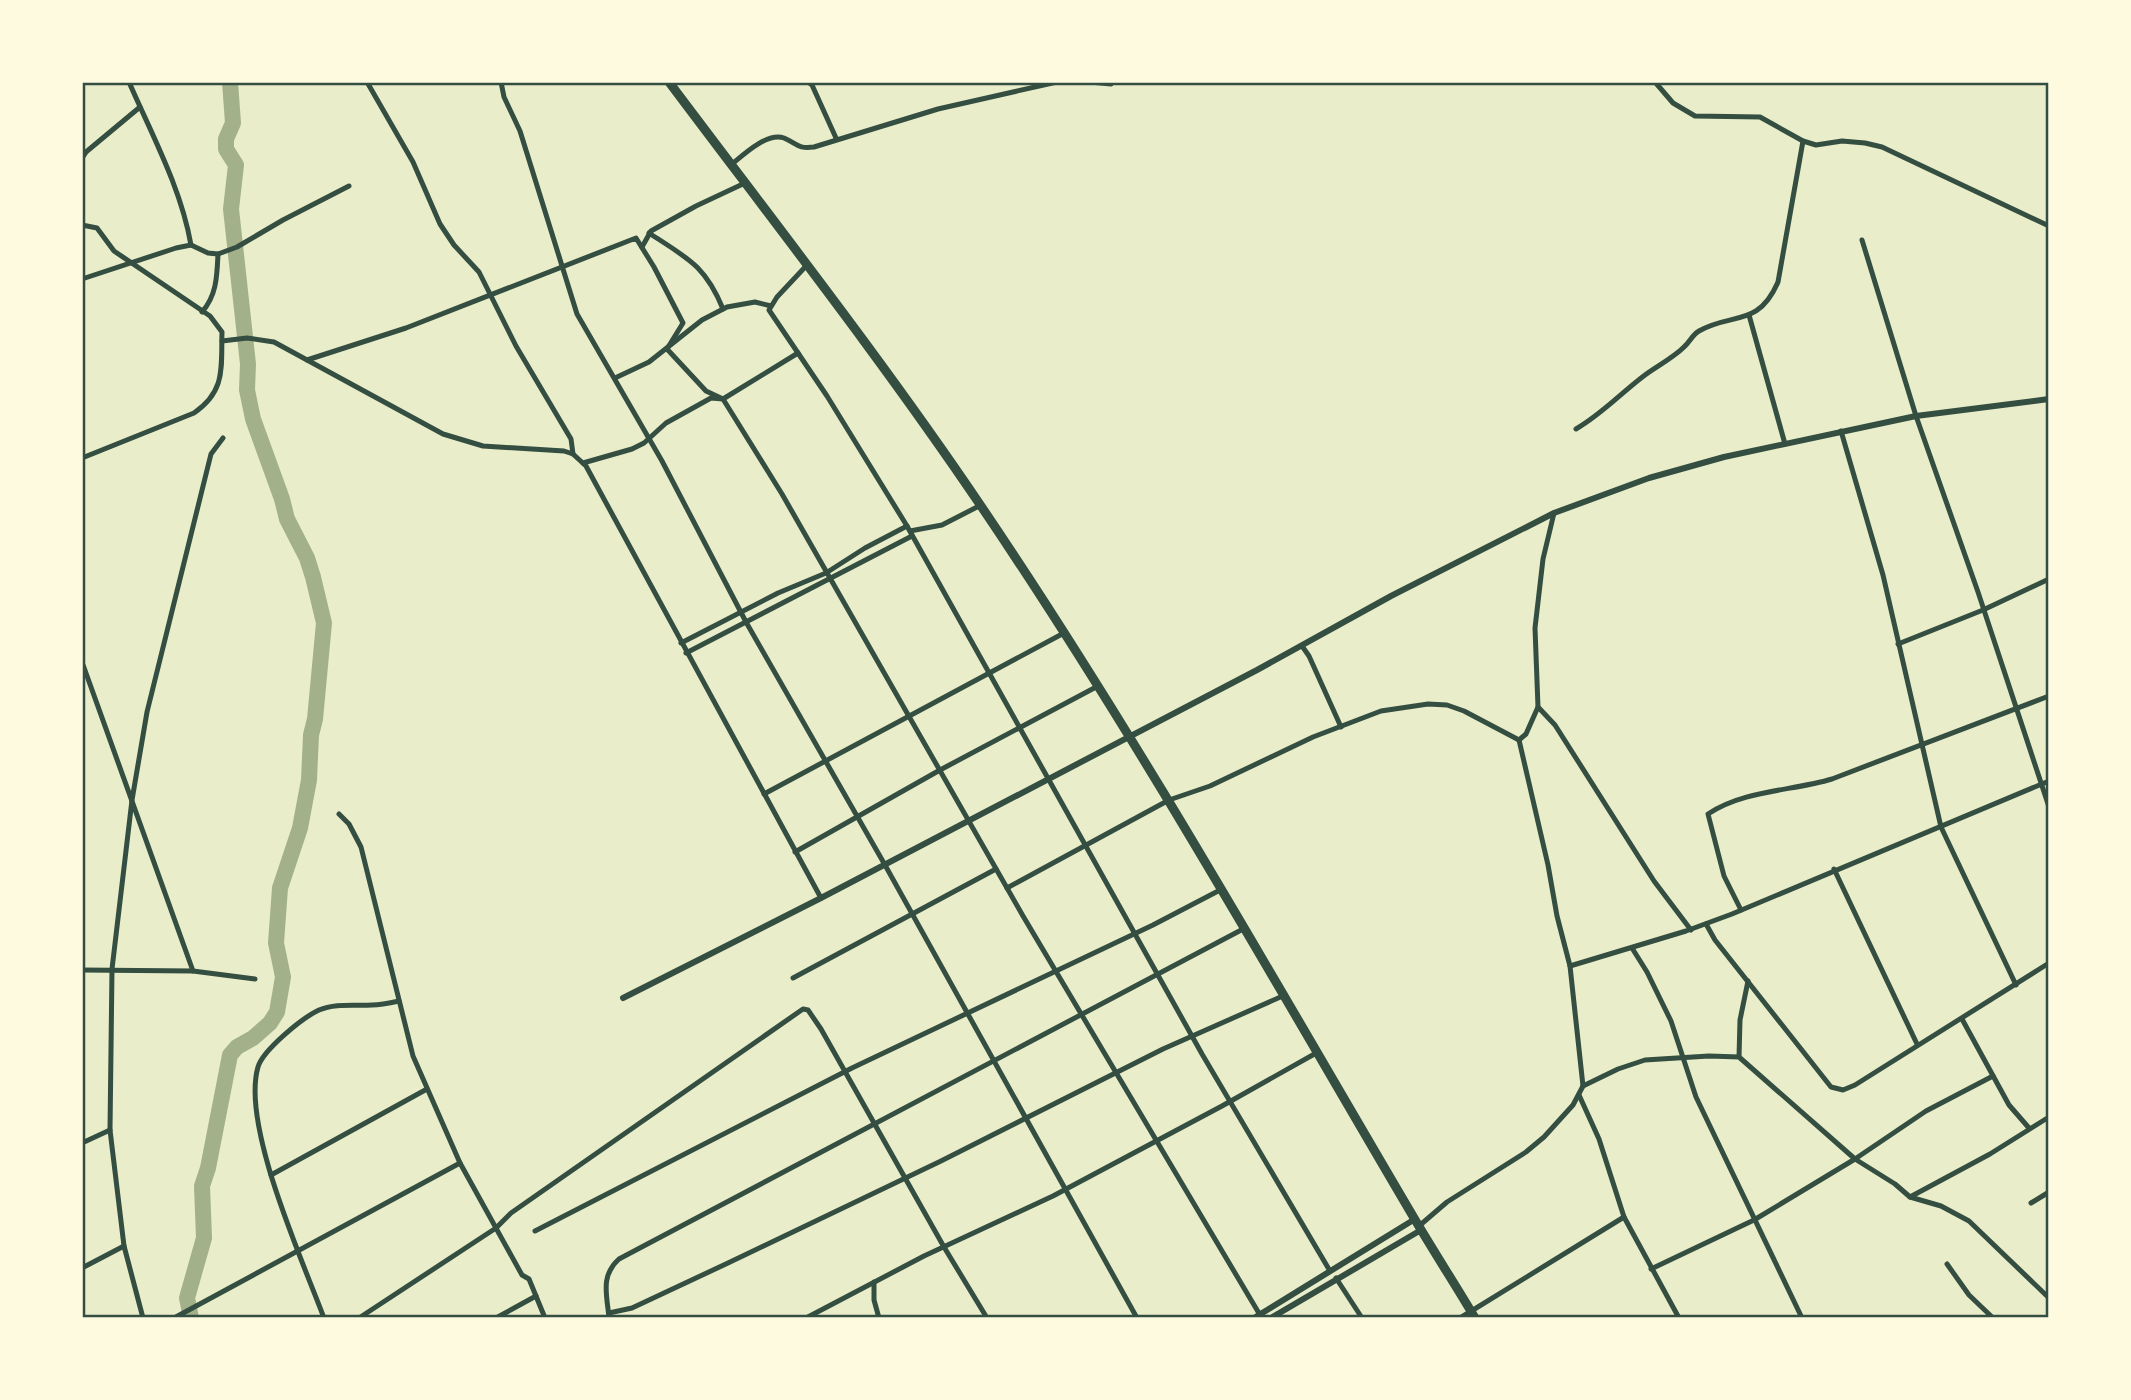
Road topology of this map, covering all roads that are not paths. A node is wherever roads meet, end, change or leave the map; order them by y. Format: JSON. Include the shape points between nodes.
{"nodes":[{"id":1,"x":130,"y":82,"type":"edge"},
{"id":2,"x":368,"y":82,"type":"edge"},
{"id":3,"x":500,"y":82,"type":"edge"},
{"id":4,"x":669,"y":82,"type":"edge"},
{"id":5,"x":808,"y":82,"type":"edge"},
{"id":6,"x":1057,"y":82,"type":"edge"},
{"id":7,"x":1090,"y":82,"type":"edge"},
{"id":8,"x":1106,"y":82,"type":"edge"},
{"id":9,"x":1655,"y":82,"type":"edge"},
{"id":10,"x":140,"y":107,"type":"junction"},
{"id":11,"x":836,"y":138,"type":"junction"},
{"id":12,"x":1803,"y":141,"type":"junction"},
{"id":13,"x":82,"y":158,"type":"edge"},
{"id":14,"x":731,"y":164,"type":"junction"},
{"id":15,"x":745,"y":183,"type":"junction"},
{"id":16,"x":349,"y":186,"type":"dead end"},
{"id":17,"x":82,"y":225,"type":"edge"},
{"id":18,"x":2049,"y":226,"type":"edge"},
{"id":19,"x":649,"y":233,"type":"junction"},
{"id":20,"x":1862,"y":240,"type":"dead end"},
{"id":21,"x":191,"y":245,"type":"junction"},
{"id":22,"x":642,"y":247,"type":"junction"},
{"id":23,"x":218,"y":254,"type":"junction"},
{"id":24,"x":130,"y":263,"type":"junction"},
{"id":25,"x":807,"y":265,"type":"junction"},
{"id":26,"x":563,"y":267,"type":"junction"},
{"id":27,"x":82,"y":279,"type":"edge"},
{"id":28,"x":491,"y":295,"type":"junction"},
{"id":29,"x":771,"y":306,"type":"junction"},
{"id":30,"x":723,"y":309,"type":"junction"},
{"id":31,"x":202,"y":312,"type":"junction"},
{"id":32,"x":1749,"y":316,"type":"junction"},
{"id":33,"x":222,"y":341,"type":"junction"},
{"id":34,"x":667,"y":349,"type":"junction"},
{"id":35,"x":798,"y":354,"type":"junction"},
{"id":36,"x":307,"y":360,"type":"junction"},
{"id":37,"x":615,"y":377,"type":"junction"},
{"id":38,"x":723,"y":399,"type":"junction"},
{"id":39,"x":2049,"y":399,"type":"edge"},
{"id":40,"x":1916,"y":416,"type":"junction"},
{"id":41,"x":1576,"y":429,"type":"dead end"},
{"id":42,"x":1841,"y":431,"type":"junction"},
{"id":43,"x":223,"y":438,"type":"dead end"},
{"id":44,"x":649,"y":438,"type":"junction"},
{"id":45,"x":1785,"y":444,"type":"junction"},
{"id":46,"x":573,"y":454,"type":"junction"},
{"id":47,"x":82,"y":458,"type":"edge"},
{"id":48,"x":583,"y":463,"type":"junction"},
{"id":49,"x":981,"y":505,"type":"junction"},
{"id":50,"x":1554,"y":513,"type":"junction"},
{"id":51,"x":910,"y":531,"type":"junction"},
{"id":52,"x":865,"y":548,"type":"junction"},
{"id":53,"x":871,"y":558,"type":"junction"},
{"id":54,"x":827,"y":576,"type":"junction"},
{"id":55,"x":2049,"y":579,"type":"edge"},
{"id":56,"x":778,"y":593,"type":"junction"},
{"id":57,"x":783,"y":603,"type":"junction"},
{"id":58,"x":1983,"y":610,"type":"junction"},
{"id":59,"x":741,"y":612,"type":"junction"},
{"id":60,"x":746,"y":622,"type":"junction"},
{"id":61,"x":1064,"y":633,"type":"junction"},
{"id":62,"x":681,"y":643,"type":"junction"},
{"id":63,"x":1898,"y":644,"type":"junction"},
{"id":64,"x":1302,"y":646,"type":"junction"},
{"id":65,"x":686,"y":653,"type":"junction"},
{"id":66,"x":82,"y":662,"type":"edge"},
{"id":67,"x":989,"y":673,"type":"junction"},
{"id":68,"x":1098,"y":686,"type":"junction"},
{"id":69,"x":2049,"y":696,"type":"edge"},
{"id":70,"x":1538,"y":707,"type":"junction"},
{"id":71,"x":2015,"y":708,"type":"junction"},
{"id":72,"x":909,"y":717,"type":"junction"},
{"id":73,"x":1020,"y":727,"type":"junction"},
{"id":74,"x":1340,"y":727,"type":"junction"},
{"id":75,"x":1130,"y":735,"type":"junction"},
{"id":76,"x":1519,"y":740,"type":"junction"},
{"id":77,"x":1921,"y":746,"type":"junction"},
{"id":78,"x":825,"y":761,"type":"junction"},
{"id":79,"x":940,"y":771,"type":"junction"},
{"id":80,"x":1048,"y":778,"type":"junction"},
{"id":81,"x":2049,"y":781,"type":"edge"},
{"id":82,"x":2040,"y":784,"type":"junction"},
{"id":83,"x":764,"y":794,"type":"junction"},
{"id":84,"x":132,"y":800,"type":"junction"},
{"id":85,"x":1168,"y":800,"type":"junction"},
{"id":86,"x":2049,"y":807,"type":"edge"},
{"id":87,"x":339,"y":814,"type":"dead end"},
{"id":88,"x":857,"y":817,"type":"junction"},
{"id":89,"x":969,"y":821,"type":"junction"},
{"id":90,"x":1941,"y":827,"type":"junction"},
{"id":91,"x":1086,"y":845,"type":"junction"},
{"id":92,"x":795,"y":852,"type":"junction"},
{"id":93,"x":885,"y":865,"type":"junction"},
{"id":94,"x":996,"y":869,"type":"junction"},
{"id":95,"x":1835,"y":869,"type":"junction"},
{"id":96,"x":1007,"y":888,"type":"junction"},
{"id":97,"x":1222,"y":889,"type":"junction"},
{"id":98,"x":821,"y":898,"type":"junction"},
{"id":99,"x":1741,"y":910,"type":"junction"},
{"id":100,"x":912,"y":914,"type":"junction"},
{"id":101,"x":1706,"y":924,"type":"junction"},
{"id":102,"x":1245,"y":928,"type":"junction"},
{"id":103,"x":1691,"y":930,"type":"junction"},
{"id":104,"x":1135,"y":933,"type":"junction"},
{"id":105,"x":1632,"y":948,"type":"junction"},
{"id":106,"x":2049,"y":963,"type":"edge"},
{"id":107,"x":1570,"y":966,"type":"junction"},
{"id":108,"x":82,"y":970,"type":"edge"},
{"id":109,"x":112,"y":970,"type":"junction"},
{"id":110,"x":193,"y":971,"type":"junction"},
{"id":111,"x":1056,"y":971,"type":"junction"},
{"id":112,"x":1158,"y":974,"type":"junction"},
{"id":113,"x":793,"y":978,"type":"dead end"},
{"id":114,"x":255,"y":979,"type":"dead end"},
{"id":115,"x":1748,"y":981,"type":"junction"},
{"id":116,"x":2016,"y":985,"type":"junction"},
{"id":117,"x":1285,"y":995,"type":"junction"},
{"id":118,"x":623,"y":998,"type":"dead end"},
{"id":119,"x":398,"y":1001,"type":"junction"},
{"id":120,"x":967,"y":1013,"type":"junction"},
{"id":121,"x":1081,"y":1014,"type":"junction"},
{"id":122,"x":1962,"y":1019,"type":"junction"},
{"id":123,"x":1192,"y":1035,"type":"junction"},
{"id":124,"x":1917,"y":1044,"type":"junction"},
{"id":125,"x":1318,"y":1052,"type":"junction"},
{"id":126,"x":1682,"y":1057,"type":"junction"},
{"id":127,"x":1738,"y":1057,"type":"junction"},
{"id":128,"x":994,"y":1061,"type":"junction"},
{"id":129,"x":845,"y":1072,"type":"junction"},
{"id":130,"x":1116,"y":1073,"type":"junction"},
{"id":131,"x":1993,"y":1076,"type":"junction"},
{"id":132,"x":1583,"y":1086,"type":"junction"},
{"id":133,"x":427,"y":1089,"type":"junction"},
{"id":134,"x":1579,"y":1096,"type":"junction"},
{"id":135,"x":1230,"y":1102,"type":"junction"},
{"id":136,"x":2049,"y":1117,"type":"edge"},
{"id":137,"x":1026,"y":1118,"type":"junction"},
{"id":138,"x":874,"y":1124,"type":"junction"},
{"id":139,"x":2029,"y":1128,"type":"junction"},
{"id":140,"x":110,"y":1130,"type":"junction"},
{"id":141,"x":1157,"y":1141,"type":"junction"},
{"id":142,"x":82,"y":1143,"type":"edge"},
{"id":143,"x":1856,"y":1159,"type":"junction"},
{"id":144,"x":460,"y":1163,"type":"junction"},
{"id":145,"x":271,"y":1175,"type":"junction"},
{"id":146,"x":905,"y":1178,"type":"junction"},
{"id":147,"x":1066,"y":1189,"type":"junction"},
{"id":148,"x":2049,"y":1192,"type":"edge"},
{"id":149,"x":1910,"y":1196,"type":"junction"},
{"id":150,"x":2031,"y":1203,"type":"dead end"},
{"id":151,"x":1624,"y":1217,"type":"junction"},
{"id":152,"x":1754,"y":1220,"type":"junction"},
{"id":153,"x":1418,"y":1225,"type":"junction"},
{"id":154,"x":496,"y":1227,"type":"junction"},
{"id":155,"x":535,"y":1231,"type":"dead end"},
{"id":156,"x":124,"y":1246,"type":"junction"},
{"id":157,"x":944,"y":1247,"type":"junction"},
{"id":158,"x":299,"y":1251,"type":"junction"},
{"id":159,"x":1947,"y":1264,"type":"dead end"},
{"id":160,"x":82,"y":1268,"type":"edge"},
{"id":161,"x":1651,"y":1269,"type":"junction"},
{"id":162,"x":1330,"y":1271,"type":"junction"},
{"id":163,"x":1336,"y":1278,"type":"junction"},
{"id":164,"x":874,"y":1282,"type":"junction"},
{"id":165,"x":536,"y":1296,"type":"junction"},
{"id":166,"x":2049,"y":1298,"type":"edge"},
{"id":167,"x":1473,"y":1314,"type":"edge"},
{"id":168,"x":609,"y":1315,"type":"edge"},
{"id":169,"x":1257,"y":1316,"type":"edge"},
{"id":170,"x":144,"y":1318,"type":"edge"},
{"id":171,"x":174,"y":1318,"type":"edge"},
{"id":172,"x":324,"y":1318,"type":"edge"},
{"id":173,"x":359,"y":1318,"type":"edge"},
{"id":174,"x":496,"y":1318,"type":"edge"},
{"id":175,"x":545,"y":1318,"type":"edge"},
{"id":176,"x":806,"y":1318,"type":"edge"},
{"id":177,"x":879,"y":1318,"type":"edge"},
{"id":178,"x":987,"y":1318,"type":"edge"},
{"id":179,"x":1137,"y":1318,"type":"edge"},
{"id":180,"x":1271,"y":1318,"type":"edge"},
{"id":181,"x":1362,"y":1318,"type":"edge"},
{"id":182,"x":1460,"y":1318,"type":"edge"},
{"id":183,"x":1679,"y":1318,"type":"edge"},
{"id":184,"x":1802,"y":1318,"type":"edge"},
{"id":185,"x":1993,"y":1318,"type":"edge"}],
"edges":[{"from":1,"to":10,"type":"street"},
{"from":2,"to":28,"type":"street","via":[[413,162],[440,224],[480,272]]},
{"from":3,"to":26,"type":"street"},
{"from":4,"to":14,"type":"highway"},
{"from":5,"to":11,"type":"street"},
{"from":6,"to":11,"type":"street"},
{"from":7,"to":8,"type":"street","via":[[1111,84]]},
{"from":9,"to":12,"type":"street","via":[[1673,103],[1695,116],[1760,117]]},
{"from":10,"to":13,"type":"street"},
{"from":10,"to":21,"type":"street","via":[[187,219]]},
{"from":11,"to":14,"type":"street","via":[[802,149],[779,137],[768,139]]},
{"from":12,"to":18,"type":"street","via":[[1882,147]]},
{"from":12,"to":32,"type":"street","via":[[1778,282],[1772,296]]},
{"from":14,"to":15,"type":"highway"},
{"from":15,"to":19,"type":"street"},
{"from":15,"to":25,"type":"highway"},
{"from":16,"to":23,"type":"street"},
{"from":17,"to":24,"type":"street","via":[[97,228]]},
{"from":19,"to":22,"type":"street"},
{"from":19,"to":30,"type":"street","via":[[706,274]]},
{"from":20,"to":40,"type":"street"},
{"from":21,"to":23,"type":"street"},
{"from":21,"to":24,"type":"street"},
{"from":22,"to":26,"type":"street","via":[[636,238]]},
{"from":22,"to":34,"type":"street","via":[[683,323]]},
{"from":23,"to":31,"type":"street","via":[[214,293]]},
{"from":24,"to":27,"type":"street"},
{"from":24,"to":31,"type":"street"},
{"from":25,"to":29,"type":"street"},
{"from":25,"to":49,"type":"highway"},
{"from":26,"to":28,"type":"street"},
{"from":26,"to":37,"type":"street","via":[[577,313]]},
{"from":28,"to":36,"type":"street"},
{"from":28,"to":46,"type":"street","via":[[570,439]]},
{"from":29,"to":30,"type":"street","via":[[755,302]]},
{"from":29,"to":35,"type":"street","via":[[769,310]]},
{"from":30,"to":34,"type":"street"},
{"from":31,"to":33,"type":"street","via":[[222,332]]},
{"from":32,"to":41,"type":"street","via":[[1696,333],[1684,348]]},
{"from":32,"to":45,"type":"street"},
{"from":33,"to":36,"type":"street","via":[[266,340]]},
{"from":33,"to":47,"type":"street","via":[[219,387],[210,402],[194,413]]},
{"from":34,"to":37,"type":"street"},
{"from":34,"to":38,"type":"street","via":[[706,391]]},
{"from":35,"to":38,"type":"street"},
{"from":35,"to":51,"type":"street"},
{"from":36,"to":46,"type":"street","via":[[443,434],[483,446]]},
{"from":37,"to":44,"type":"street"},
{"from":38,"to":44,"type":"street","via":[[711,398]]},
{"from":38,"to":54,"type":"street"},
{"from":39,"to":40,"type":"street"},
{"from":40,"to":42,"type":"street"},
{"from":40,"to":58,"type":"street"},
{"from":42,"to":45,"type":"street"},
{"from":42,"to":63,"type":"street"},
{"from":43,"to":84,"type":"street","via":[[211,454],[147,712]]},
{"from":44,"to":48,"type":"street","via":[[632,449]]},
{"from":44,"to":59,"type":"street"},
{"from":45,"to":50,"type":"street","via":[[1649,478]]},
{"from":46,"to":48,"type":"street"},
{"from":48,"to":62,"type":"street"},
{"from":49,"to":51,"type":"street","via":[[942,525]]},
{"from":49,"to":61,"type":"highway"},
{"from":50,"to":64,"type":"street"},
{"from":50,"to":70,"type":"street","via":[[1535,628]]},
{"from":51,"to":52,"type":"street"},
{"from":51,"to":53,"type":"street"},
{"from":51,"to":67,"type":"street"},
{"from":52,"to":53,"type":"street"},
{"from":52,"to":54,"type":"street"},
{"from":53,"to":54,"type":"street"},
{"from":54,"to":56,"type":"street"},
{"from":54,"to":57,"type":"street"},
{"from":54,"to":72,"type":"street"},
{"from":55,"to":58,"type":"street"},
{"from":56,"to":57,"type":"street"},
{"from":56,"to":59,"type":"street"},
{"from":57,"to":60,"type":"street"},
{"from":58,"to":63,"type":"street"},
{"from":58,"to":71,"type":"street"},
{"from":59,"to":60,"type":"street"},
{"from":59,"to":62,"type":"street"},
{"from":60,"to":65,"type":"street"},
{"from":60,"to":78,"type":"street"},
{"from":61,"to":67,"type":"street"},
{"from":61,"to":68,"type":"highway"},
{"from":62,"to":65,"type":"street"},
{"from":63,"to":77,"type":"street"},
{"from":64,"to":74,"type":"street"},
{"from":64,"to":75,"type":"street"},
{"from":65,"to":83,"type":"street"},
{"from":66,"to":84,"type":"street"},
{"from":67,"to":72,"type":"street"},
{"from":67,"to":73,"type":"street"},
{"from":68,"to":73,"type":"street"},
{"from":68,"to":75,"type":"highway"},
{"from":69,"to":71,"type":"street"},
{"from":70,"to":76,"type":"street"},
{"from":70,"to":103,"type":"street","via":[[1555,725],[1654,881]]},
{"from":71,"to":77,"type":"street"},
{"from":71,"to":82,"type":"street"},
{"from":72,"to":78,"type":"street"},
{"from":72,"to":79,"type":"street"},
{"from":73,"to":79,"type":"street"},
{"from":73,"to":80,"type":"street"},
{"from":74,"to":76,"type":"street","via":[[1381,711],[1437,704],[1464,710]]},
{"from":74,"to":85,"type":"street","via":[[1210,786]]},
{"from":75,"to":80,"type":"street"},
{"from":75,"to":85,"type":"highway"},
{"from":76,"to":107,"type":"street"},
{"from":77,"to":90,"type":"street"},
{"from":77,"to":99,"type":"street","via":[[1832,779],[1769,791],[1708,814],[1724,876]]},
{"from":78,"to":83,"type":"street"},
{"from":78,"to":88,"type":"street"},
{"from":79,"to":88,"type":"street"},
{"from":79,"to":89,"type":"street"},
{"from":80,"to":89,"type":"street"},
{"from":80,"to":91,"type":"street"},
{"from":81,"to":82,"type":"street"},
{"from":82,"to":86,"type":"street"},
{"from":82,"to":90,"type":"street"},
{"from":83,"to":92,"type":"street"},
{"from":84,"to":109,"type":"street"},
{"from":84,"to":110,"type":"street"},
{"from":85,"to":91,"type":"street"},
{"from":85,"to":97,"type":"highway"},
{"from":87,"to":119,"type":"street","via":[[361,848]]},
{"from":88,"to":92,"type":"street"},
{"from":88,"to":93,"type":"street"},
{"from":89,"to":93,"type":"street"},
{"from":89,"to":94,"type":"street"},
{"from":90,"to":95,"type":"street"},
{"from":90,"to":116,"type":"street"},
{"from":91,"to":96,"type":"street"},
{"from":91,"to":104,"type":"street"},
{"from":92,"to":98,"type":"street"},
{"from":93,"to":98,"type":"street"},
{"from":93,"to":100,"type":"street"},
{"from":94,"to":96,"type":"street"},
{"from":94,"to":100,"type":"street"},
{"from":95,"to":99,"type":"street"},
{"from":95,"to":124,"type":"street"},
{"from":96,"to":111,"type":"street"},
{"from":97,"to":102,"type":"highway"},
{"from":97,"to":104,"type":"street"},
{"from":98,"to":118,"type":"street"},
{"from":99,"to":101,"type":"street"},
{"from":100,"to":113,"type":"street"},
{"from":100,"to":120,"type":"street"},
{"from":101,"to":103,"type":"street"},
{"from":101,"to":115,"type":"street"},
{"from":102,"to":112,"type":"street"},
{"from":102,"to":117,"type":"highway"},
{"from":103,"to":105,"type":"street"},
{"from":104,"to":111,"type":"street"},
{"from":104,"to":112,"type":"street"},
{"from":105,"to":107,"type":"street"},
{"from":105,"to":126,"type":"street","via":[[1671,1021]]},
{"from":106,"to":116,"type":"street"},
{"from":107,"to":132,"type":"street"},
{"from":108,"to":109,"type":"street"},
{"from":109,"to":110,"type":"street"},
{"from":109,"to":140,"type":"street"},
{"from":110,"to":114,"type":"street"},
{"from":111,"to":120,"type":"street"},
{"from":111,"to":121,"type":"street"},
{"from":112,"to":121,"type":"street"},
{"from":112,"to":123,"type":"street"},
{"from":115,"to":124,"type":"street","via":[[1831,1087],[1843,1090],[1854,1085]]},
{"from":115,"to":127,"type":"street"},
{"from":116,"to":122,"type":"street"},
{"from":117,"to":123,"type":"street"},
{"from":117,"to":125,"type":"highway"},
{"from":119,"to":133,"type":"street"},
{"from":119,"to":145,"type":"street","via":[[320,1010],[270,1046],[258,1065],[254,1090]]},
{"from":120,"to":128,"type":"street"},
{"from":120,"to":129,"type":"street"},
{"from":121,"to":128,"type":"street"},
{"from":121,"to":130,"type":"street"},
{"from":122,"to":124,"type":"street"},
{"from":122,"to":131,"type":"street"},
{"from":123,"to":130,"type":"street"},
{"from":123,"to":135,"type":"street"},
{"from":125,"to":135,"type":"street"},
{"from":125,"to":153,"type":"highway"},
{"from":126,"to":127,"type":"street"},
{"from":126,"to":132,"type":"street","via":[[1645,1060]]},
{"from":126,"to":152,"type":"street"},
{"from":127,"to":143,"type":"street"},
{"from":128,"to":137,"type":"street"},
{"from":128,"to":138,"type":"street"},
{"from":129,"to":138,"type":"street"},
{"from":129,"to":154,"type":"street","via":[[808,1010],[797,1011]]},
{"from":129,"to":155,"type":"street"},
{"from":130,"to":137,"type":"street"},
{"from":130,"to":141,"type":"street"},
{"from":131,"to":139,"type":"street"},
{"from":131,"to":143,"type":"street","via":[[1926,1111]]},
{"from":132,"to":134,"type":"street"},
{"from":133,"to":144,"type":"street"},
{"from":133,"to":145,"type":"street"},
{"from":134,"to":151,"type":"street","via":[[1599,1139]]},
{"from":134,"to":153,"type":"street","via":[[1526,1152]]},
{"from":135,"to":141,"type":"street"},
{"from":135,"to":162,"type":"street"},
{"from":136,"to":139,"type":"street"},
{"from":137,"to":146,"type":"street"},
{"from":137,"to":147,"type":"street"},
{"from":138,"to":146,"type":"street"},
{"from":138,"to":168,"type":"street","via":[[619,1259],[606,1277]]},
{"from":139,"to":149,"type":"street"},
{"from":140,"to":142,"type":"street"},
{"from":140,"to":156,"type":"street"},
{"from":141,"to":147,"type":"street"},
{"from":141,"to":169,"type":"street"},
{"from":143,"to":149,"type":"street"},
{"from":143,"to":152,"type":"street"},
{"from":144,"to":154,"type":"street"},
{"from":144,"to":158,"type":"street"},
{"from":145,"to":158,"type":"street"},
{"from":146,"to":157,"type":"street"},
{"from":146,"to":168,"type":"street"},
{"from":147,"to":157,"type":"street"},
{"from":147,"to":179,"type":"street"},
{"from":148,"to":150,"type":"street"},
{"from":149,"to":166,"type":"street","via":[[1969,1221]]},
{"from":151,"to":161,"type":"street"},
{"from":151,"to":167,"type":"street"},
{"from":152,"to":161,"type":"street"},
{"from":152,"to":184,"type":"street"},
{"from":153,"to":162,"type":"street"},
{"from":153,"to":163,"type":"street"},
{"from":153,"to":167,"type":"highway"},
{"from":154,"to":165,"type":"street"},
{"from":154,"to":173,"type":"street"},
{"from":156,"to":160,"type":"street"},
{"from":156,"to":170,"type":"street"},
{"from":157,"to":164,"type":"street"},
{"from":157,"to":178,"type":"street"},
{"from":158,"to":171,"type":"street"},
{"from":158,"to":172,"type":"street"},
{"from":159,"to":185,"type":"street"},
{"from":161,"to":183,"type":"street"},
{"from":162,"to":169,"type":"street"},
{"from":163,"to":180,"type":"street"},
{"from":163,"to":181,"type":"street"},
{"from":164,"to":176,"type":"street"},
{"from":164,"to":177,"type":"street"},
{"from":165,"to":174,"type":"street"},
{"from":165,"to":175,"type":"street"},
{"from":167,"to":182,"type":"street"}]}
